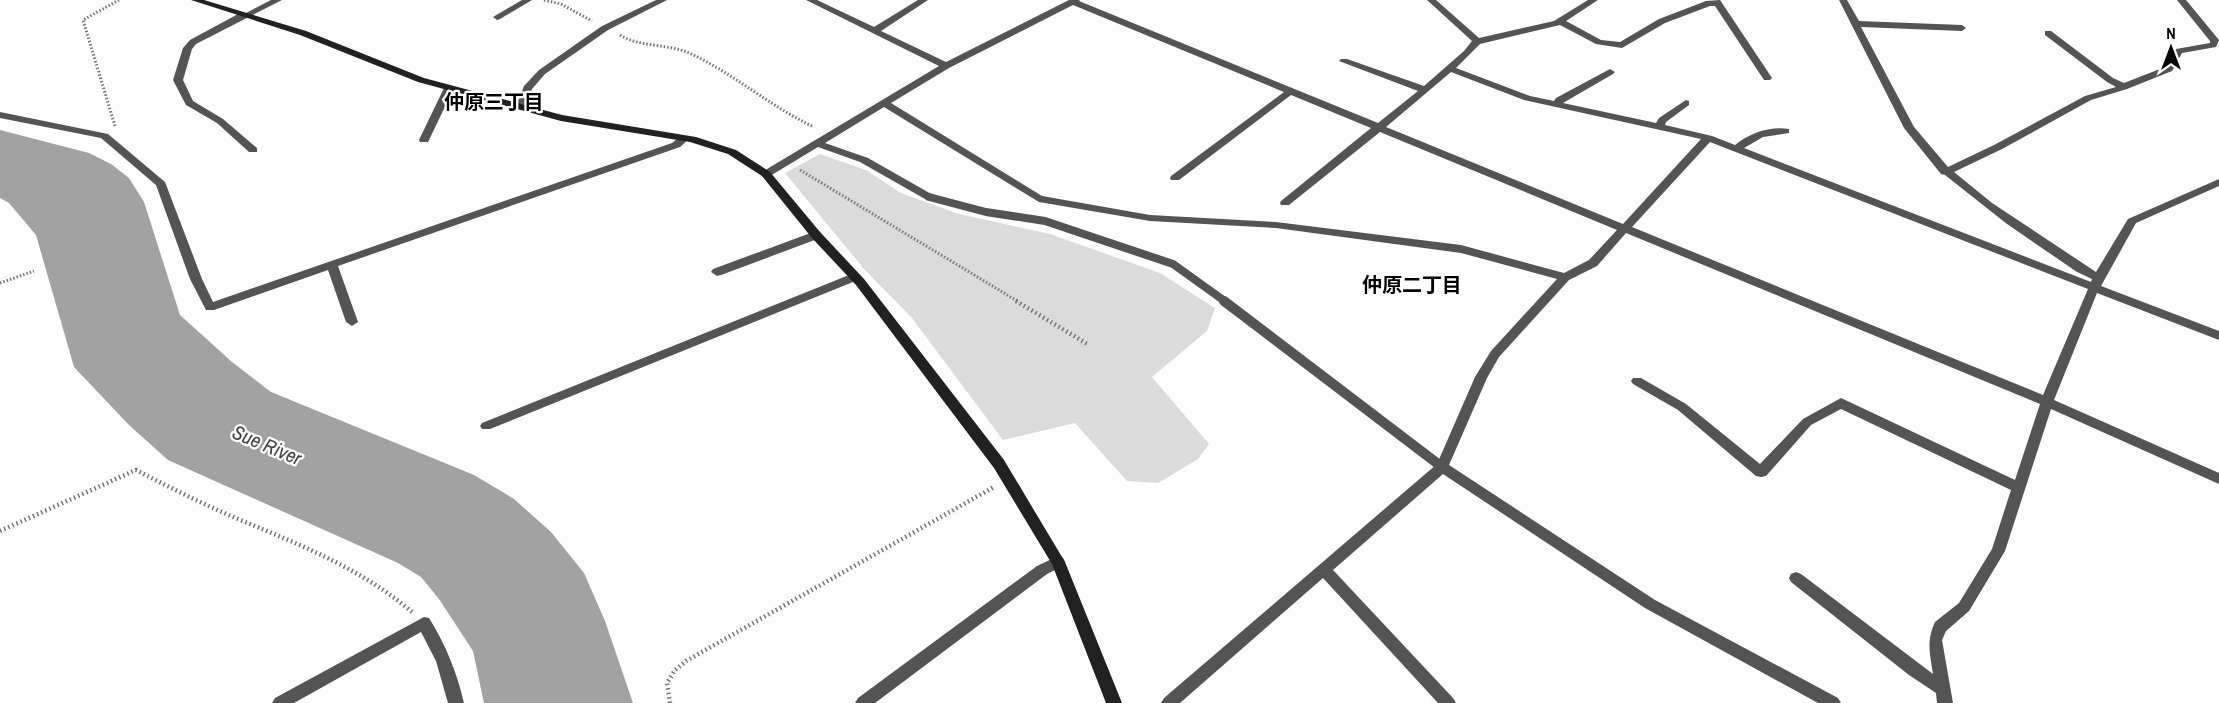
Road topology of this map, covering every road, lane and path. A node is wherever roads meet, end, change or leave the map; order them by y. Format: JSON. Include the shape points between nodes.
{"nodes":[{"id":1,"x":119,"y":0,"type":"edge"},
{"id":2,"x":195,"y":0,"type":"edge"},
{"id":3,"x":278,"y":0,"type":"edge"},
{"id":4,"x":528,"y":0,"type":"edge"},
{"id":5,"x":544,"y":0,"type":"edge"},
{"id":6,"x":663,"y":0,"type":"edge"},
{"id":7,"x":810,"y":0,"type":"edge"},
{"id":8,"x":834,"y":0,"type":"edge"},
{"id":9,"x":924,"y":0,"type":"edge"},
{"id":10,"x":1431,"y":0,"type":"edge"},
{"id":11,"x":1594,"y":0,"type":"edge"},
{"id":12,"x":1843,"y":0,"type":"edge"},
{"id":13,"x":2181,"y":0,"type":"edge"},
{"id":14,"x":1075,"y":1,"type":"edge"},
{"id":15,"x":1717,"y":1,"type":"edge"},
{"id":16,"x":823,"y":6,"type":"junction"},
{"id":17,"x":245,"y":16,"type":"junction"},
{"id":18,"x":497,"y":17,"type":"dead end"},
{"id":19,"x":1559,"y":21,"type":"junction"},
{"id":20,"x":1856,"y":24,"type":"junction"},
{"id":21,"x":605,"y":28,"type":"junction"},
{"id":22,"x":1962,"y":28,"type":"dead end"},
{"id":23,"x":874,"y":31,"type":"junction"},
{"id":24,"x":2048,"y":33,"type":"dead end"},
{"id":25,"x":1477,"y":40,"type":"junction"},
{"id":26,"x":2216,"y":48,"type":"edge"},
{"id":27,"x":1344,"y":62,"type":"dead end"},
{"id":28,"x":946,"y":66,"type":"junction"},
{"id":29,"x":1450,"y":69,"type":"junction"},
{"id":30,"x":1610,"y":72,"type":"dead end"},
{"id":31,"x":1767,"y":78,"type":"dead end"},
{"id":32,"x":2124,"y":87,"type":"junction"},
{"id":33,"x":449,"y":88,"type":"junction"},
{"id":34,"x":1425,"y":90,"type":"junction"},
{"id":35,"x":1291,"y":91,"type":"junction"},
{"id":36,"x":1686,"y":103,"type":"dead end"},
{"id":37,"x":885,"y":104,"type":"junction"},
{"id":38,"x":1557,"y":105,"type":"junction"},
{"id":39,"x":518,"y":106,"type":"junction"},
{"id":40,"x":0,"y":115,"type":"edge"},
{"id":41,"x":1379,"y":127,"type":"junction"},
{"id":42,"x":1659,"y":128,"type":"junction"},
{"id":43,"x":1785,"y":131,"type":"dead end"},
{"id":44,"x":835,"y":134,"type":"junction"},
{"id":45,"x":685,"y":138,"type":"junction"},
{"id":46,"x":1708,"y":138,"type":"junction"},
{"id":47,"x":106,"y":139,"type":"junction"},
{"id":48,"x":424,"y":140,"type":"dead end"},
{"id":49,"x":818,"y":144,"type":"junction"},
{"id":50,"x":1737,"y":149,"type":"junction"},
{"id":51,"x":253,"y":150,"type":"dead end"},
{"id":52,"x":787,"y":162,"type":"junction"},
{"id":53,"x":1946,"y":172,"type":"junction"},
{"id":54,"x":766,"y":174,"type":"junction"},
{"id":55,"x":1175,"y":178,"type":"dead end"},
{"id":56,"x":2219,"y":182,"type":"edge"},
{"id":57,"x":929,"y":197,"type":"joint"},
{"id":58,"x":1285,"y":203,"type":"dead end"},
{"id":59,"x":1625,"y":228,"type":"junction"},
{"id":60,"x":816,"y":235,"type":"junction"},
{"id":61,"x":332,"y":264,"type":"junction"},
{"id":62,"x":34,"y":271,"type":"dead end"},
{"id":63,"x":717,"y":272,"type":"dead end"},
{"id":64,"x":854,"y":277,"type":"junction"},
{"id":65,"x":1565,"y":277,"type":"junction"},
{"id":66,"x":0,"y":283,"type":"edge"},
{"id":67,"x":2097,"y":283,"type":"junction"},
{"id":68,"x":352,"y":322,"type":"dead end"},
{"id":69,"x":2219,"y":336,"type":"edge"},
{"id":70,"x":1089,"y":345,"type":"dead end"},
{"id":71,"x":1637,"y":381,"type":"dead end"},
{"id":72,"x":2047,"y":402,"type":"junction"},
{"id":73,"x":486,"y":426,"type":"dead end"},
{"id":74,"x":1442,"y":467,"type":"junction"},
{"id":75,"x":2219,"y":479,"type":"edge"},
{"id":76,"x":1009,"y":480,"type":"junction"},
{"id":77,"x":2019,"y":488,"type":"junction"},
{"id":78,"x":0,"y":531,"type":"edge"},
{"id":79,"x":1058,"y":562,"type":"junction"},
{"id":80,"x":1323,"y":570,"type":"junction"},
{"id":81,"x":1796,"y":578,"type":"dead end"},
{"id":82,"x":424,"y":623,"type":"junction"},
{"id":83,"x":1944,"y":696,"type":"edge"},
{"id":84,"x":280,"y":703,"type":"edge"},
{"id":85,"x":456,"y":703,"type":"edge"},
{"id":86,"x":670,"y":703,"type":"edge"},
{"id":87,"x":863,"y":703,"type":"edge"},
{"id":88,"x":1114,"y":703,"type":"edge"},
{"id":89,"x":1169,"y":703,"type":"edge"},
{"id":90,"x":1448,"y":703,"type":"edge"},
{"id":91,"x":1833,"y":703,"type":"edge"}],
"edges":[{"from":1,"to":47,"type":"path","via":[[83,20],[116,128]]},
{"from":2,"to":17,"type":"street"},
{"from":3,"to":17,"type":"street"},
{"from":4,"to":18,"type":"street"},
{"from":5,"to":21,"type":"path","via":[[561,4]]},
{"from":6,"to":21,"type":"street"},
{"from":7,"to":16,"type":"street"},
{"from":8,"to":16,"type":"street"},
{"from":9,"to":23,"type":"street"},
{"from":10,"to":25,"type":"street"},
{"from":11,"to":19,"type":"street"},
{"from":12,"to":20,"type":"street"},
{"from":13,"to":26,"type":"street","via":[[2215,41]]},
{"from":14,"to":28,"type":"street"},
{"from":14,"to":35,"type":"street"},
{"from":15,"to":19,"type":"street","via":[[1662,21],[1622,45],[1599,42]]},
{"from":15,"to":31,"type":"street"},
{"from":16,"to":23,"type":"street"},
{"from":17,"to":33,"type":"street","via":[[303,33]]},
{"from":17,"to":51,"type":"street","via":[[193,42],[178,80],[189,103],[236,132]]},
{"from":19,"to":25,"type":"street","via":[[1486,41]]},
{"from":20,"to":22,"type":"street"},
{"from":20,"to":53,"type":"street","via":[[1908,128]]},
{"from":21,"to":39,"type":"street","via":[[542,72],[527,88]]},
{"from":21,"to":44,"type":"path","via":[[626,38],[686,52],[737,78],[792,116]]},
{"from":23,"to":28,"type":"street"},
{"from":24,"to":32,"type":"street"},
{"from":25,"to":29,"type":"street"},
{"from":26,"to":32,"type":"street","via":[[2180,51],[2169,69]]},
{"from":27,"to":34,"type":"street"},
{"from":28,"to":37,"type":"street"},
{"from":29,"to":34,"type":"street"},
{"from":29,"to":38,"type":"street"},
{"from":30,"to":38,"type":"street","via":[[1559,100]]},
{"from":32,"to":53,"type":"street","via":[[2088,98]]},
{"from":33,"to":39,"type":"street"},
{"from":33,"to":48,"type":"street"},
{"from":34,"to":41,"type":"street"},
{"from":35,"to":41,"type":"street"},
{"from":35,"to":55,"type":"street"},
{"from":36,"to":42,"type":"street","via":[[1662,120]]},
{"from":37,"to":44,"type":"street"},
{"from":37,"to":65,"type":"street","via":[[1039,199],[1150,218],[1276,225],[1461,249]]},
{"from":38,"to":42,"type":"street"},
{"from":39,"to":45,"type":"street","via":[[561,118]]},
{"from":40,"to":47,"type":"street"},
{"from":41,"to":58,"type":"street"},
{"from":41,"to":59,"type":"street"},
{"from":42,"to":46,"type":"street"},
{"from":43,"to":50,"type":"street","via":[[1766,131]]},
{"from":44,"to":49,"type":"street"},
{"from":45,"to":54,"type":"street","via":[[732,152]]},
{"from":45,"to":61,"type":"street","via":[[676,145]]},
{"from":46,"to":50,"type":"street"},
{"from":46,"to":59,"type":"street"},
{"from":47,"to":61,"type":"street","via":[[161,184],[210,307]]},
{"from":49,"to":52,"type":"street"},
{"from":49,"to":57,"type":"street","via":[[864,160]]},
{"from":50,"to":67,"type":"street"},
{"from":52,"to":54,"type":"street"},
{"from":52,"to":70,"type":"path"},
{"from":53,"to":67,"type":"street"},
{"from":54,"to":60,"type":"street"},
{"from":56,"to":67,"type":"street","via":[[2132,221]]},
{"from":57,"to":74,"type":"lane","via":[[986,212],[1045,221],[1173,264]]},
{"from":59,"to":65,"type":"street","via":[[1593,262]]},
{"from":59,"to":72,"type":"street"},
{"from":60,"to":63,"type":"street"},
{"from":60,"to":64,"type":"street"},
{"from":61,"to":68,"type":"street"},
{"from":62,"to":66,"type":"path"},
{"from":64,"to":73,"type":"street"},
{"from":64,"to":76,"type":"street"},
{"from":65,"to":74,"type":"street","via":[[1495,354]]},
{"from":67,"to":69,"type":"street"},
{"from":67,"to":72,"type":"street"},
{"from":71,"to":77,"type":"street","via":[[1682,406],[1761,472],[1807,422],[1841,403]]},
{"from":72,"to":75,"type":"street"},
{"from":72,"to":77,"type":"street"},
{"from":74,"to":80,"type":"street"},
{"from":74,"to":91,"type":"street","via":[[1650,604]]},
{"from":76,"to":79,"type":"street"},
{"from":76,"to":86,"type":"path","via":[[686,661],[667,683]]},
{"from":77,"to":83,"type":"street","via":[[1998,550],[1964,607],[1941,627],[1935,640]]},
{"from":78,"to":82,"type":"path","via":[[136,470],[372,579]]},
{"from":79,"to":87,"type":"street"},
{"from":79,"to":88,"type":"street"},
{"from":80,"to":89,"type":"street"},
{"from":80,"to":90,"type":"street"},
{"from":81,"to":83,"type":"street"},
{"from":82,"to":84,"type":"street"},
{"from":82,"to":85,"type":"street","via":[[450,675]]}]}
